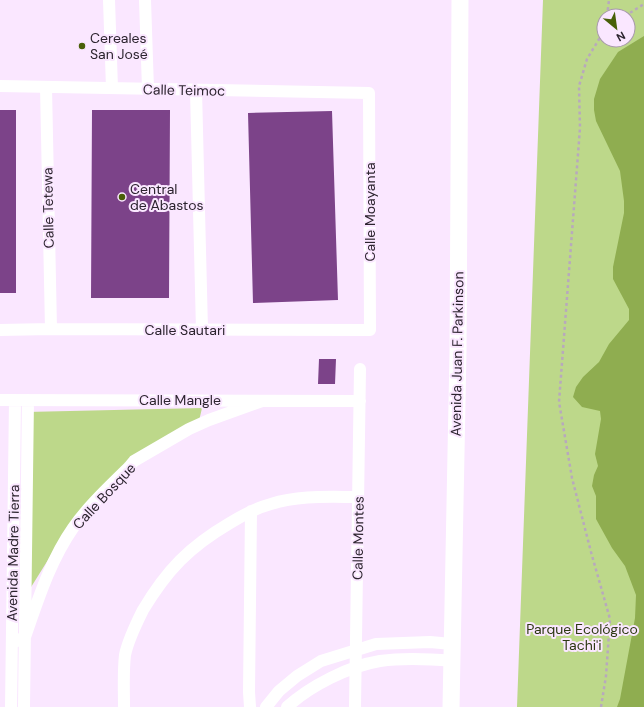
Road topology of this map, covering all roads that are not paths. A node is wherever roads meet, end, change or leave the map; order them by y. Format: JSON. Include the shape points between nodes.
{"nodes":[{"id":1,"x":109,"y":0,"type":"edge"},
{"id":2,"x":145,"y":0,"type":"edge"},
{"id":3,"x":460,"y":0,"type":"edge"},
{"id":4,"x":0,"y":86,"type":"edge"},
{"id":5,"x":46,"y":87,"type":"junction"},
{"id":6,"x":112,"y":88,"type":"junction"},
{"id":7,"x":148,"y":89,"type":"junction"},
{"id":8,"x":196,"y":90,"type":"junction"},
{"id":9,"x":369,"y":93,"type":"joint"},
{"id":10,"x":51,"y":329,"type":"junction"},
{"id":11,"x":0,"y":330,"type":"edge"},
{"id":12,"x":202,"y":330,"type":"junction"},
{"id":13,"x":370,"y":330,"type":"joint"},
{"id":14,"x":360,"y":369,"type":"dead end"},
{"id":15,"x":0,"y":400,"type":"edge"},
{"id":16,"x":15,"y":400,"type":"junction"},
{"id":17,"x":28,"y":400,"type":"junction"},
{"id":18,"x":262,"y":401,"type":"junction"},
{"id":19,"x":360,"y":401,"type":"junction"},
{"id":20,"x":358,"y":497,"type":"junction"},
{"id":21,"x":251,"y":511,"type":"junction"},
{"id":22,"x":13,"y":548,"type":"junction"},
{"id":23,"x":26,"y":548,"type":"junction"},
{"id":24,"x":24,"y":637,"type":"junction"},
{"id":25,"x":12,"y":643,"type":"junction"},
{"id":26,"x":452,"y":644,"type":"junction"},
{"id":27,"x":356,"y":650,"type":"junction"},
{"id":28,"x":452,"y":661,"type":"junction"},
{"id":29,"x":356,"y":668,"type":"junction"},
{"id":30,"x":11,"y":707,"type":"edge"},
{"id":31,"x":24,"y":707,"type":"edge"},
{"id":32,"x":124,"y":707,"type":"edge"},
{"id":33,"x":250,"y":707,"type":"edge"},
{"id":34,"x":266,"y":707,"type":"edge"},
{"id":35,"x":287,"y":707,"type":"edge"},
{"id":36,"x":355,"y":707,"type":"edge"},
{"id":37,"x":451,"y":707,"type":"edge"}],
"edges":[{"from":1,"to":6,"type":"street"},
{"from":2,"to":7,"type":"street"},
{"from":3,"to":26,"type":"main road","name":"Avenida Juan F. Parkinson","via":[[458,352]]},
{"from":4,"to":5,"type":"street","name":"Calle Teimoc"},
{"from":5,"to":6,"type":"street","name":"Calle Teimoc"},
{"from":5,"to":10,"type":"street","name":"Calle Tetewa"},
{"from":6,"to":7,"type":"street","name":"Calle Teimoc"},
{"from":7,"to":8,"type":"street","name":"Calle Teimoc"},
{"from":8,"to":9,"type":"street","name":"Calle Teimoc"},
{"from":8,"to":12,"type":"street"},
{"from":9,"to":13,"type":"street","name":"Calle Moayanta"},
{"from":10,"to":11,"type":"street","name":"Calle Sautari"},
{"from":10,"to":12,"type":"street","name":"Calle Sautari"},
{"from":12,"to":13,"type":"street","name":"Calle Sautari"},
{"from":14,"to":19,"type":"street","name":"Calle Montes"},
{"from":15,"to":16,"type":"street","name":"Calle Mangle"},
{"from":16,"to":17,"type":"street","name":"Calle Mangle"},
{"from":16,"to":22,"type":"street","name":"Avenida Madre Tierra"},
{"from":17,"to":18,"type":"street","name":"Calle Mangle"},
{"from":17,"to":23,"type":"street","name":"Avenida Madre Tierra"},
{"from":18,"to":19,"type":"street","name":"Calle Mangle"},
{"from":18,"to":24,"type":"street","name":"Calle Bosque","via":[[189,429],[134,461],[73,528],[50,569]]},
{"from":19,"to":20,"type":"street","name":"Calle Montes"},
{"from":20,"to":21,"type":"street","via":[[305,497],[272,503]]},
{"from":20,"to":27,"type":"street","name":"Calle Montes"},
{"from":21,"to":32,"type":"street","via":[[207,536],[181,558],[155,589],[139,617],[125,655]]},
{"from":21,"to":33,"type":"street"},
{"from":22,"to":23,"type":"street"},
{"from":22,"to":25,"type":"street","name":"Avenida Madre Tierra"},
{"from":23,"to":24,"type":"street","name":"Avenida Madre Tierra"},
{"from":24,"to":25,"type":"street"},
{"from":24,"to":31,"type":"street","name":"Avenida Madre Tierra"},
{"from":25,"to":30,"type":"street","name":"Avenida Madre Tierra"},
{"from":26,"to":27,"type":"street","via":[[376,644]]},
{"from":26,"to":28,"type":"main road","name":"Avenida Juan F. Parkinson"},
{"from":27,"to":29,"type":"street","name":"Calle Montes"},
{"from":27,"to":34,"type":"street","via":[[321,661],[297,676],[279,691]]},
{"from":28,"to":29,"type":"street","via":[[380,661]]},
{"from":28,"to":37,"type":"main road","name":"Avenida Juan F. Parkinson"},
{"from":29,"to":35,"type":"street","via":[[322,681],[297,697]]},
{"from":29,"to":36,"type":"street","name":"Calle Montes"}]}
